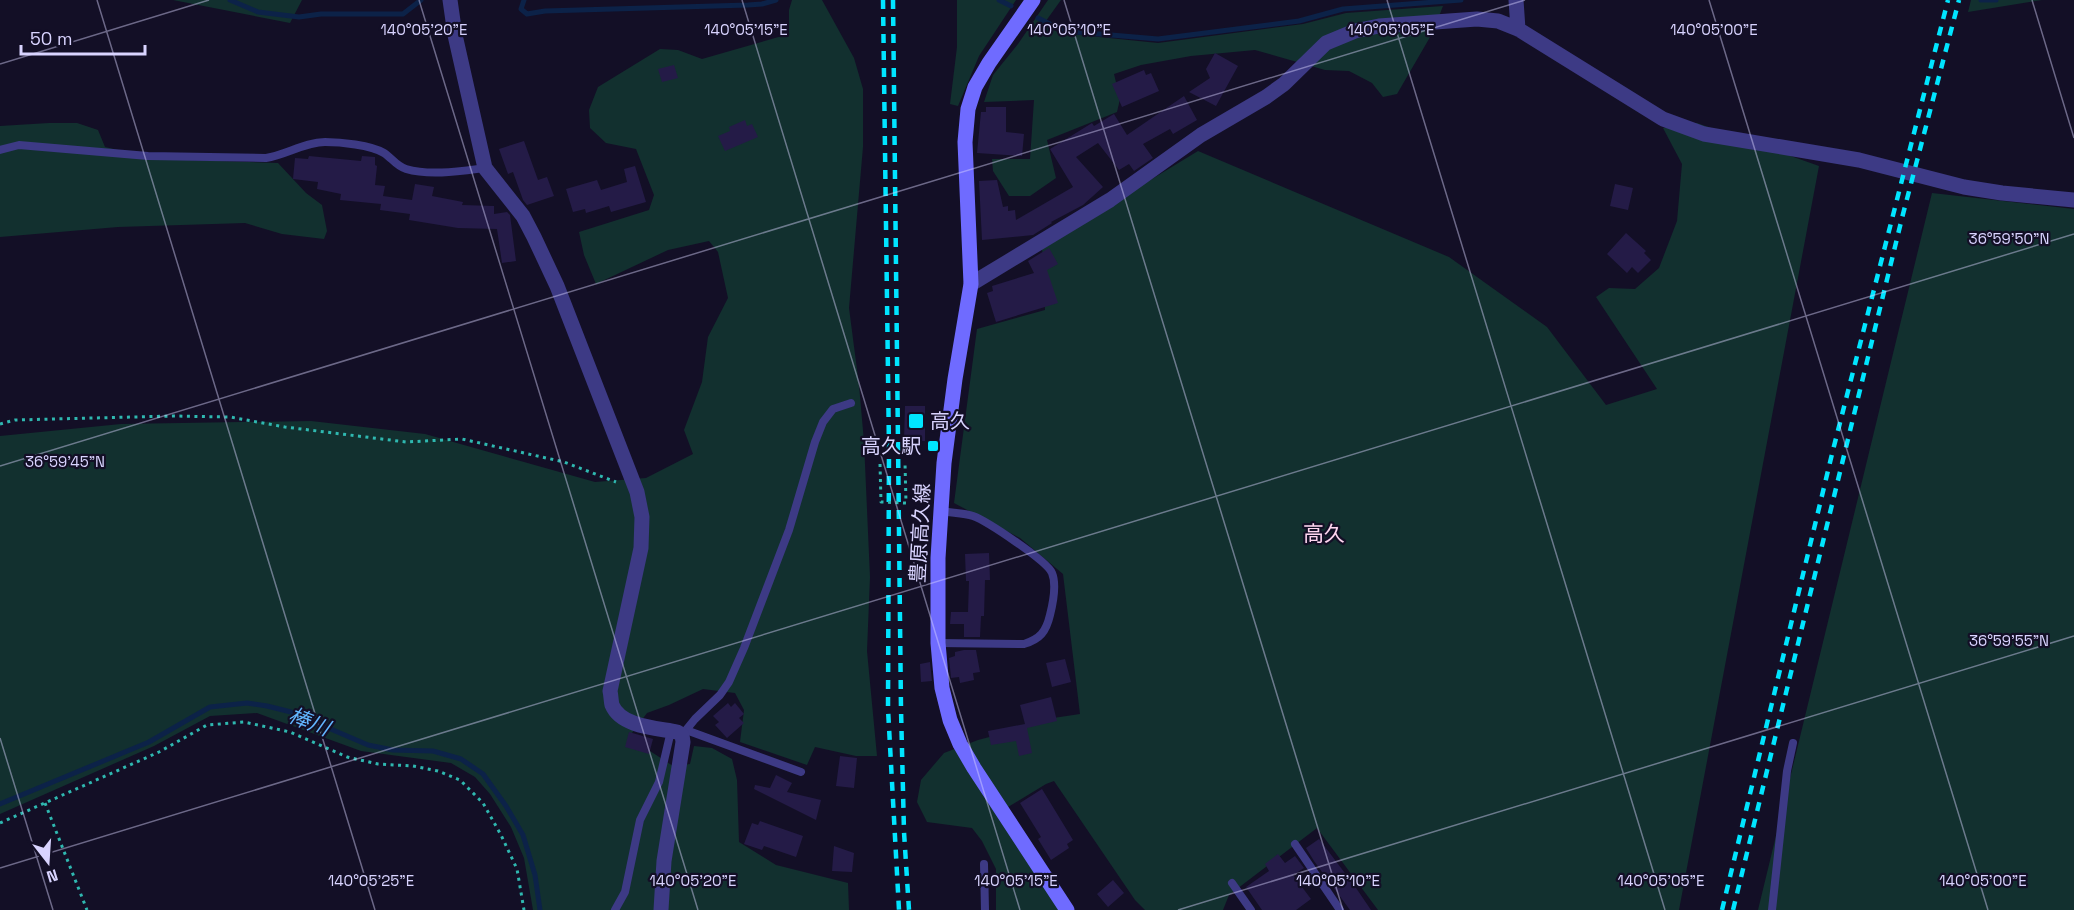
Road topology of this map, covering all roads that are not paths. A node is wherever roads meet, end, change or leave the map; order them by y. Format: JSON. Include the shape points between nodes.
{"nodes":[{"id":1,"x":450,"y":0,"type":"edge"},
{"id":2,"x":1033,"y":0,"type":"edge"},
{"id":3,"x":1516,"y":0,"type":"edge"},
{"id":4,"x":1518,"y":29,"type":"junction"},
{"id":5,"x":0,"y":150,"type":"edge"},
{"id":6,"x":485,"y":168,"type":"junction"},
{"id":7,"x":2074,"y":200,"type":"edge"},
{"id":8,"x":971,"y":284,"type":"junction"},
{"id":9,"x":851,"y":403,"type":"dead end"},
{"id":10,"x":941,"y":511,"type":"junction"},
{"id":11,"x":938,"y":643,"type":"junction"},
{"id":12,"x":680,"y":732,"type":"junction"},
{"id":13,"x":1793,"y":743,"type":"dead end"},
{"id":14,"x":801,"y":772,"type":"dead end"},
{"id":15,"x":1295,"y":844,"type":"dead end"},
{"id":16,"x":984,"y":864,"type":"dead end"},
{"id":17,"x":1232,"y":883,"type":"dead end"},
{"id":18,"x":615,"y":910,"type":"edge"},
{"id":19,"x":661,"y":910,"type":"edge"},
{"id":20,"x":985,"y":910,"type":"edge"},
{"id":21,"x":1067,"y":910,"type":"edge"},
{"id":22,"x":1251,"y":910,"type":"edge"},
{"id":23,"x":1340,"y":910,"type":"edge"},
{"id":24,"x":1772,"y":910,"type":"edge"}],
"edges":[{"from":1,"to":6,"type":"street"},
{"from":2,"to":8,"type":"main road","name":"豊原高久線","via":[[989,63],[968,109],[965,142]]},
{"from":3,"to":4,"type":"street"},
{"from":4,"to":7,"type":"street","via":[[1663,119],[1704,134],[1859,160],[1964,187]]},
{"from":4,"to":8,"type":"street","via":[[1498,21],[1477,19],[1379,26],[1326,43],[1266,97],[1201,135],[1110,200]]},
{"from":5,"to":6,"type":"lane","via":[[19,145],[148,156],[267,158],[325,142],[372,148],[408,169],[452,172]]},
{"from":6,"to":12,"type":"street","via":[[523,216],[557,286],[637,492],[642,517],[641,548],[610,691],[612,705],[619,716],[634,723]]},
{"from":8,"to":10,"type":"main road","name":"豊原高久線","via":[[955,379]]},
{"from":9,"to":12,"type":"lane","via":[[833,409],[823,422],[789,530],[729,682]]},
{"from":10,"to":11,"type":"main road","name":"豊原高久線"},
{"from":10,"to":11,"type":"lane","via":[[974,516],[1033,553],[1052,572],[1054,585],[1047,627],[1034,641]]},
{"from":11,"to":21,"type":"main road","name":"豊原高久線","via":[[942,688],[960,744]]},
{"from":12,"to":14,"type":"lane"},
{"from":12,"to":18,"type":"lane","via":[[640,820],[625,892]]},
{"from":12,"to":19,"type":"street","via":[[683,742],[664,861]]},
{"from":13,"to":24,"type":"lane"},
{"from":15,"to":23,"type":"lane"},
{"from":16,"to":20,"type":"lane"},
{"from":17,"to":22,"type":"lane"}]}
